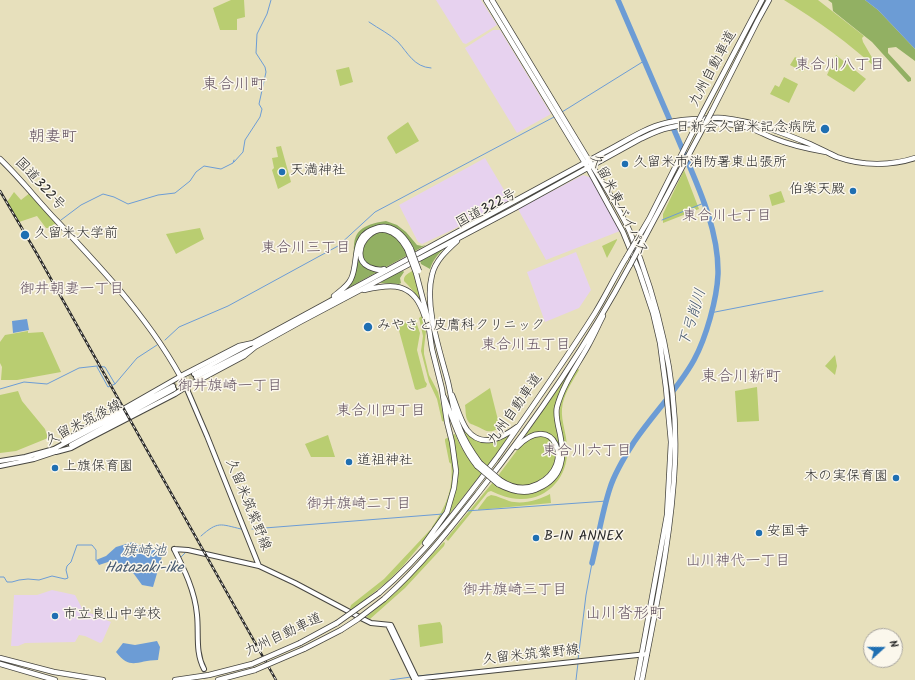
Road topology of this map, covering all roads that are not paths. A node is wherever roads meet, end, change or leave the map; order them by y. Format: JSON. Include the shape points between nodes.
{"nodes":[{"id":1,"x":486,"y":0,"type":"edge"},
{"id":2,"x":492,"y":0,"type":"edge"},
{"id":3,"x":762,"y":0,"type":"edge"},
{"id":4,"x":769,"y":0,"type":"edge"},
{"id":5,"x":559,"y":114,"type":"junction"},
{"id":6,"x":668,"y":125,"type":"junction"},
{"id":7,"x":915,"y":158,"type":"edge"},
{"id":8,"x":0,"y":159,"type":"edge"},
{"id":9,"x":587,"y":162,"type":"junction"},
{"id":10,"x":591,"y":167,"type":"junction"},
{"id":11,"x":469,"y":232,"type":"junction"},
{"id":12,"x":409,"y":249,"type":"junction"},
{"id":13,"x":396,"y":265,"type":"junction"},
{"id":14,"x":418,"y":272,"type":"junction"},
{"id":15,"x":622,"y":279,"type":"junction"},
{"id":16,"x":357,"y":292,"type":"junction"},
{"id":17,"x":326,"y":302,"type":"junction"},
{"id":18,"x":436,"y":332,"type":"junction"},
{"id":19,"x":430,"y":333,"type":"junction"},
{"id":20,"x":254,"y":345,"type":"junction"},
{"id":21,"x":181,"y":376,"type":"junction"},
{"id":22,"x":195,"y":376,"type":"tunnel mouth"},
{"id":23,"x":186,"y":387,"type":"junction"},
{"id":24,"x":449,"y":387,"type":"junction"},
{"id":25,"x":442,"y":389,"type":"junction"},
{"id":26,"x":521,"y":423,"type":"junction"},
{"id":27,"x":56,"y":452,"type":"junction"},
{"id":28,"x":33,"y":455,"type":"junction"},
{"id":29,"x":508,"y":455,"type":"junction"},
{"id":30,"x":0,"y":461,"type":"edge"},
{"id":31,"x":478,"y":464,"type":"junction"},
{"id":32,"x":0,"y":466,"type":"edge"},
{"id":33,"x":499,"y":482,"type":"junction"},
{"id":34,"x":259,"y":566,"type":"junction"},
{"id":35,"x":385,"y":588,"type":"junction"},
{"id":36,"x":644,"y":655,"type":"junction"},
{"id":37,"x":0,"y":658,"type":"edge"},
{"id":38,"x":0,"y":664,"type":"edge"},
{"id":39,"x":204,"y":669,"type":"tunnel mouth"},
{"id":40,"x":416,"y":679,"type":"edge"},
{"id":41,"x":55,"y":680,"type":"edge"},
{"id":42,"x":103,"y":680,"type":"edge"},
{"id":43,"x":175,"y":680,"type":"edge"},
{"id":44,"x":218,"y":680,"type":"edge"},
{"id":45,"x":637,"y":680,"type":"edge"},
{"id":46,"x":642,"y":680,"type":"edge"}],
"edges":[{"from":1,"to":5,"type":"highway","name":"久留米東バイパス"},
{"from":2,"to":5,"type":"highway","name":"久留米東バイパス"},
{"from":3,"to":26,"type":"highway","name":"九州自動車道","bridge":true,"via":[[626,258],[595,312]]},
{"from":4,"to":15,"type":"highway","name":"九州自動車道","bridge":true},
{"from":5,"to":9,"type":"highway","name":"久留米東バイパス"},
{"from":6,"to":7,"type":"highway","name":"国道322号","via":[[723,118],[750,123],[805,142],[839,158],[870,164],[886,164]]},
{"from":6,"to":9,"type":"highway","name":"国道322号","via":[[641,133]]},
{"from":6,"to":10,"type":"highway","name":"国道322号"},
{"from":8,"to":21,"type":"highway","name":"国道322号","via":[[136,311],[163,345]]},
{"from":9,"to":10,"type":"highway","name":"久留米東バイパス"},
{"from":9,"to":13,"type":"highway","name":"国道322号"},
{"from":10,"to":11,"type":"highway","name":"国道322号"},
{"from":10,"to":36,"type":"highway","name":"久留米東バイパス","via":[[639,271],[660,343],[666,388],[671,442],[667,515]]},
{"from":10,"to":36,"type":"highway","name":"久留米東バイパス","via":[[629,231],[637,251],[660,322],[671,381],[675,427],[671,516],[668,542]]},
{"from":11,"to":16,"type":"highway","name":"国道322号"},
{"from":11,"to":18,"type":"highway","via":[[445,253],[433,273],[429,293]]},
{"from":12,"to":13,"type":"highway","via":[[390,231],[380,230],[369,234],[360,250],[367,266],[380,271]]},
{"from":12,"to":14,"type":"highway","bridge":true},
{"from":12,"to":17,"type":"highway","via":[[408,243],[399,233],[387,227],[377,227],[368,231],[357,246],[350,282]]},
{"from":13,"to":17,"type":"highway","name":"国道322号"},
{"from":14,"to":18,"type":"highway"},
{"from":14,"to":19,"type":"highway"},
{"from":15,"to":29,"type":"highway","name":"九州自動車道","via":[[544,406]]},
{"from":15,"to":33,"type":"highway","via":[[588,346],[566,382],[560,398],[557,411],[562,457],[558,472],[550,482],[533,491],[513,490]]},
{"from":16,"to":19,"type":"highway","via":[[391,285],[409,292],[421,306]]},
{"from":16,"to":20,"type":"highway","name":"国道322号"},
{"from":17,"to":20,"type":"highway","name":"国道322号"},
{"from":18,"to":24,"type":"highway"},
{"from":19,"to":25,"type":"highway"},
{"from":20,"to":21,"type":"highway","name":"国道322号","via":[[239,346]]},
{"from":20,"to":22,"type":"main road"},
{"from":20,"to":23,"type":"highway","name":"国道322号","via":[[244,356]]},
{"from":21,"to":23,"type":"highway","name":"国道322号"},
{"from":21,"to":28,"type":"main road","via":[[111,416]]},
{"from":23,"to":27,"type":"main road","via":[[71,448]]},
{"from":23,"to":34,"type":"main road","name":"久留米筑紫野線"},
{"from":24,"to":26,"type":"highway","via":[[464,425],[476,437],[485,440],[497,439]]},
{"from":24,"to":31,"type":"highway","via":[[452,407],[460,429]]},
{"from":25,"to":31,"type":"highway","via":[[456,431],[466,450]]},
{"from":25,"to":35,"type":"highway","via":[[456,471],[452,496],[439,525]]},
{"from":26,"to":35,"type":"highway","name":"九州自動車道","via":[[443,527]]},
{"from":27,"to":28,"type":"main road","name":"久留米筑後線","via":[[173,388],[61,445]]},
{"from":27,"to":32,"type":"main road","name":"久留米筑後線"},
{"from":28,"to":30,"type":"main road","name":"久留米筑後線"},
{"from":29,"to":33,"type":"highway","via":[[536,434],[549,436],[558,449],[555,468],[540,483],[520,488]]},
{"from":29,"to":44,"type":"highway","name":"九州自動車道","bridge":true,"via":[[427,556],[384,599],[341,630],[304,649],[255,670]]},
{"from":31,"to":33,"type":"highway","bridge":true},
{"from":34,"to":39,"type":"main road","via":[[174,549],[192,592],[197,614],[199,658]]},
{"from":34,"to":40,"type":"main road","name":"久留米筑紫野線","via":[[363,619],[389,625]]},
{"from":35,"to":43,"type":"highway","name":"九州自動車道","bridge":true,"via":[[337,623],[300,643],[252,664],[209,675]]},
{"from":36,"to":40,"type":"main road","name":"久留米筑紫野線"},
{"from":36,"to":45,"type":"highway","name":"久留米東バイパス"},
{"from":36,"to":46,"type":"highway","name":"久留米東バイパス"},
{"from":37,"to":42,"type":"highway","via":[[54,672]]},
{"from":38,"to":41,"type":"highway"}]}
